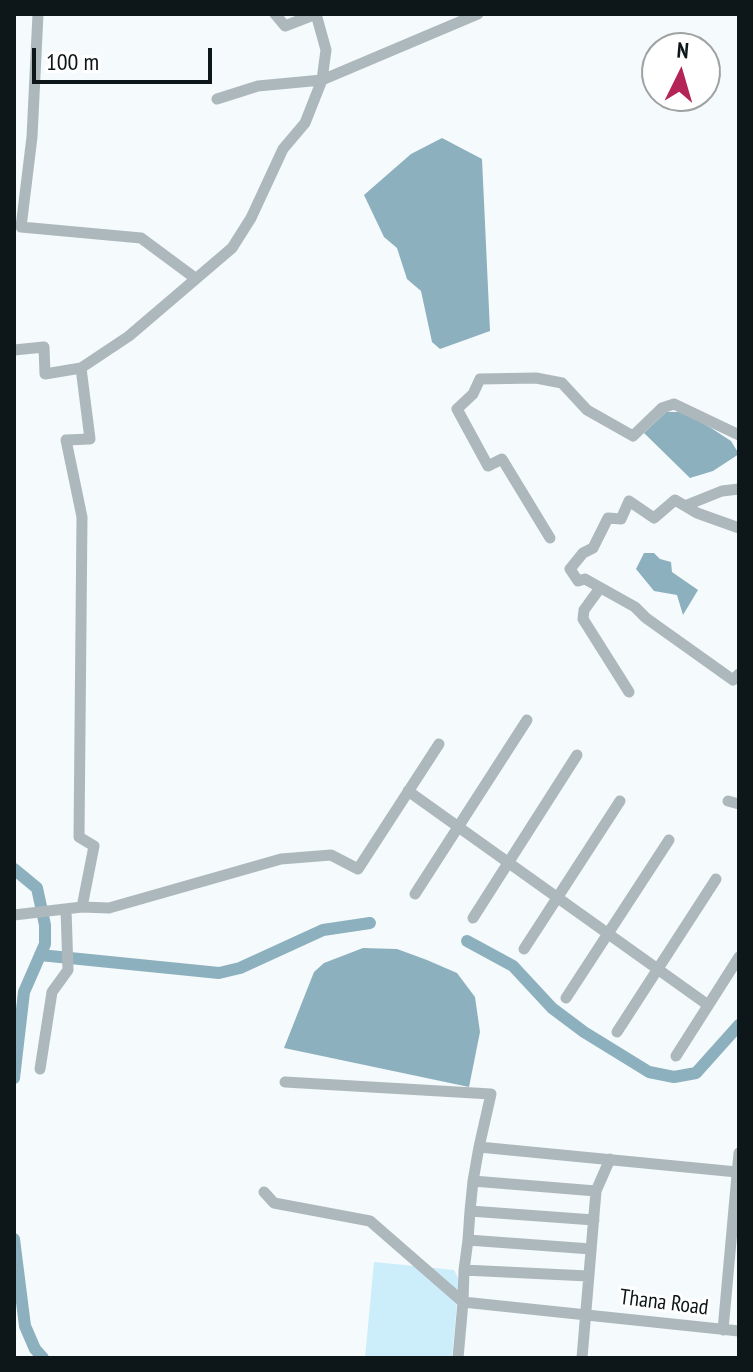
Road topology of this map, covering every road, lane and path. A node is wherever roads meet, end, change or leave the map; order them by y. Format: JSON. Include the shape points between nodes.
{"nodes":[{"id":1,"x":38,"y":14,"type":"edge"},
{"id":2,"x":275,"y":14,"type":"edge"},
{"id":3,"x":478,"y":14,"type":"edge"},
{"id":4,"x":322,"y":80,"type":"junction"},
{"id":5,"x":217,"y":99,"type":"dead end"},
{"id":6,"x":195,"y":278,"type":"junction"},
{"id":7,"x":14,"y":350,"type":"edge"},
{"id":8,"x":81,"y":368,"type":"junction"},
{"id":9,"x":739,"y":435,"type":"edge"},
{"id":10,"x":739,"y":489,"type":"edge"},
{"id":11,"x":687,"y":505,"type":"junction"},
{"id":12,"x":739,"y":528,"type":"edge"},
{"id":13,"x":550,"y":538,"type":"dead end"},
{"id":14,"x":600,"y":588,"type":"junction"},
{"id":15,"x":739,"y":674,"type":"edge"},
{"id":16,"x":629,"y":692,"type":"dead end"},
{"id":17,"x":527,"y":720,"type":"dead end"},
{"id":18,"x":439,"y":744,"type":"dead end"},
{"id":19,"x":577,"y":755,"type":"dead end"},
{"id":20,"x":408,"y":791,"type":"junction"},
{"id":21,"x":620,"y":801,"type":"dead end"},
{"id":22,"x":458,"y":827,"type":"junction"},
{"id":23,"x":669,"y":840,"type":"dead end"},
{"id":24,"x":508,"y":863,"type":"junction"},
{"id":25,"x":716,"y":879,"type":"dead end"},
{"id":26,"x":415,"y":894,"type":"dead end"},
{"id":27,"x":558,"y":898,"type":"junction"},
{"id":28,"x":82,"y":907,"type":"junction"},
{"id":29,"x":62,"y":909,"type":"junction"},
{"id":30,"x":14,"y":915,"type":"edge"},
{"id":31,"x":473,"y":918,"type":"dead end"},
{"id":32,"x":608,"y":934,"type":"junction"},
{"id":33,"x":524,"y":949,"type":"dead end"},
{"id":34,"x":739,"y":957,"type":"edge"},
{"id":35,"x":658,"y":970,"type":"junction"},
{"id":36,"x":566,"y":998,"type":"dead end"},
{"id":37,"x":708,"y":1005,"type":"junction"},
{"id":38,"x":617,"y":1032,"type":"dead end"},
{"id":39,"x":676,"y":1056,"type":"dead end"},
{"id":40,"x":40,"y":1069,"type":"dead end"},
{"id":41,"x":285,"y":1082,"type":"dead end"},
{"id":42,"x":479,"y":1147,"type":"junction"},
{"id":43,"x":739,"y":1153,"type":"edge"},
{"id":44,"x":610,"y":1159,"type":"junction"},
{"id":45,"x":737,"y":1172,"type":"junction"},
{"id":46,"x":473,"y":1181,"type":"junction"},
{"id":47,"x":596,"y":1191,"type":"junction"},
{"id":48,"x":264,"y":1192,"type":"dead end"},
{"id":49,"x":470,"y":1211,"type":"junction"},
{"id":50,"x":594,"y":1220,"type":"junction"},
{"id":51,"x":468,"y":1240,"type":"junction"},
{"id":52,"x":591,"y":1249,"type":"junction"},
{"id":53,"x":464,"y":1270,"type":"junction"},
{"id":54,"x":588,"y":1276,"type":"junction"},
{"id":55,"x":463,"y":1302,"type":"junction"},
{"id":56,"x":584,"y":1314,"type":"junction"},
{"id":57,"x":723,"y":1330,"type":"junction"},
{"id":58,"x":739,"y":1331,"type":"edge"},
{"id":59,"x":458,"y":1358,"type":"edge"},
{"id":60,"x":582,"y":1358,"type":"edge"}],
"edges":[{"from":1,"to":6,"type":"street","via":[[21,227],[141,238]]},
{"from":2,"to":4,"type":"street","via":[[285,26],[316,14],[326,50]]},
{"from":3,"to":4,"type":"street"},
{"from":4,"to":5,"type":"street","via":[[258,86]]},
{"from":4,"to":6,"type":"street","via":[[305,123],[283,149],[241,236]]},
{"from":6,"to":8,"type":"street","via":[[129,336]]},
{"from":7,"to":8,"type":"street","via":[[44,347],[45,374]]},
{"from":8,"to":28,"type":"street","via":[[90,439],[66,440],[82,517],[79,837],[94,846]]},
{"from":9,"to":13,"type":"street","via":[[674,404],[662,408],[633,436],[587,410],[562,383],[480,379],[457,409],[488,466],[502,459]]},
{"from":10,"to":11,"type":"street"},
{"from":11,"to":12,"type":"street"},
{"from":11,"to":14,"type":"street","via":[[675,500],[654,518],[629,501],[621,519],[608,518],[593,548],[570,569],[578,581],[585,579]]},
{"from":14,"to":15,"type":"street","via":[[635,607],[733,680]]},
{"from":14,"to":16,"type":"street","via":[[583,619]]},
{"from":17,"to":22,"type":"street"},
{"from":18,"to":20,"type":"street"},
{"from":19,"to":24,"type":"street"},
{"from":20,"to":22,"type":"street"},
{"from":20,"to":28,"type":"street","via":[[358,869],[331,855],[281,859],[109,908]]},
{"from":21,"to":27,"type":"street"},
{"from":22,"to":24,"type":"street"},
{"from":22,"to":26,"type":"street"},
{"from":23,"to":32,"type":"street"},
{"from":24,"to":27,"type":"street"},
{"from":24,"to":31,"type":"street"},
{"from":25,"to":35,"type":"street"},
{"from":27,"to":32,"type":"street"},
{"from":27,"to":33,"type":"street"},
{"from":28,"to":29,"type":"street"},
{"from":29,"to":30,"type":"street"},
{"from":29,"to":40,"type":"street","via":[[68,970],[52,992]]},
{"from":32,"to":35,"type":"street"},
{"from":32,"to":36,"type":"street"},
{"from":34,"to":37,"type":"street"},
{"from":35,"to":37,"type":"street"},
{"from":35,"to":38,"type":"street"},
{"from":37,"to":39,"type":"street"},
{"from":41,"to":42,"type":"street","via":[[491,1094]]},
{"from":42,"to":44,"type":"street"},
{"from":42,"to":46,"type":"street"},
{"from":43,"to":45,"type":"street"},
{"from":44,"to":45,"type":"street"},
{"from":44,"to":47,"type":"street"},
{"from":45,"to":57,"type":"street"},
{"from":46,"to":47,"type":"street"},
{"from":46,"to":49,"type":"street"},
{"from":47,"to":50,"type":"street"},
{"from":48,"to":55,"type":"street","via":[[274,1203],[370,1221]]},
{"from":49,"to":50,"type":"street"},
{"from":49,"to":51,"type":"street"},
{"from":50,"to":52,"type":"street"},
{"from":51,"to":52,"type":"street"},
{"from":51,"to":53,"type":"street"},
{"from":52,"to":54,"type":"street"},
{"from":53,"to":54,"type":"street"},
{"from":53,"to":55,"type":"street"},
{"from":54,"to":56,"type":"street"},
{"from":55,"to":56,"type":"street","name":"Thana Road"},
{"from":55,"to":59,"type":"street"},
{"from":56,"to":57,"type":"street","name":"Thana Road"},
{"from":56,"to":60,"type":"street"},
{"from":57,"to":58,"type":"street","name":"Thana Road"}]}
